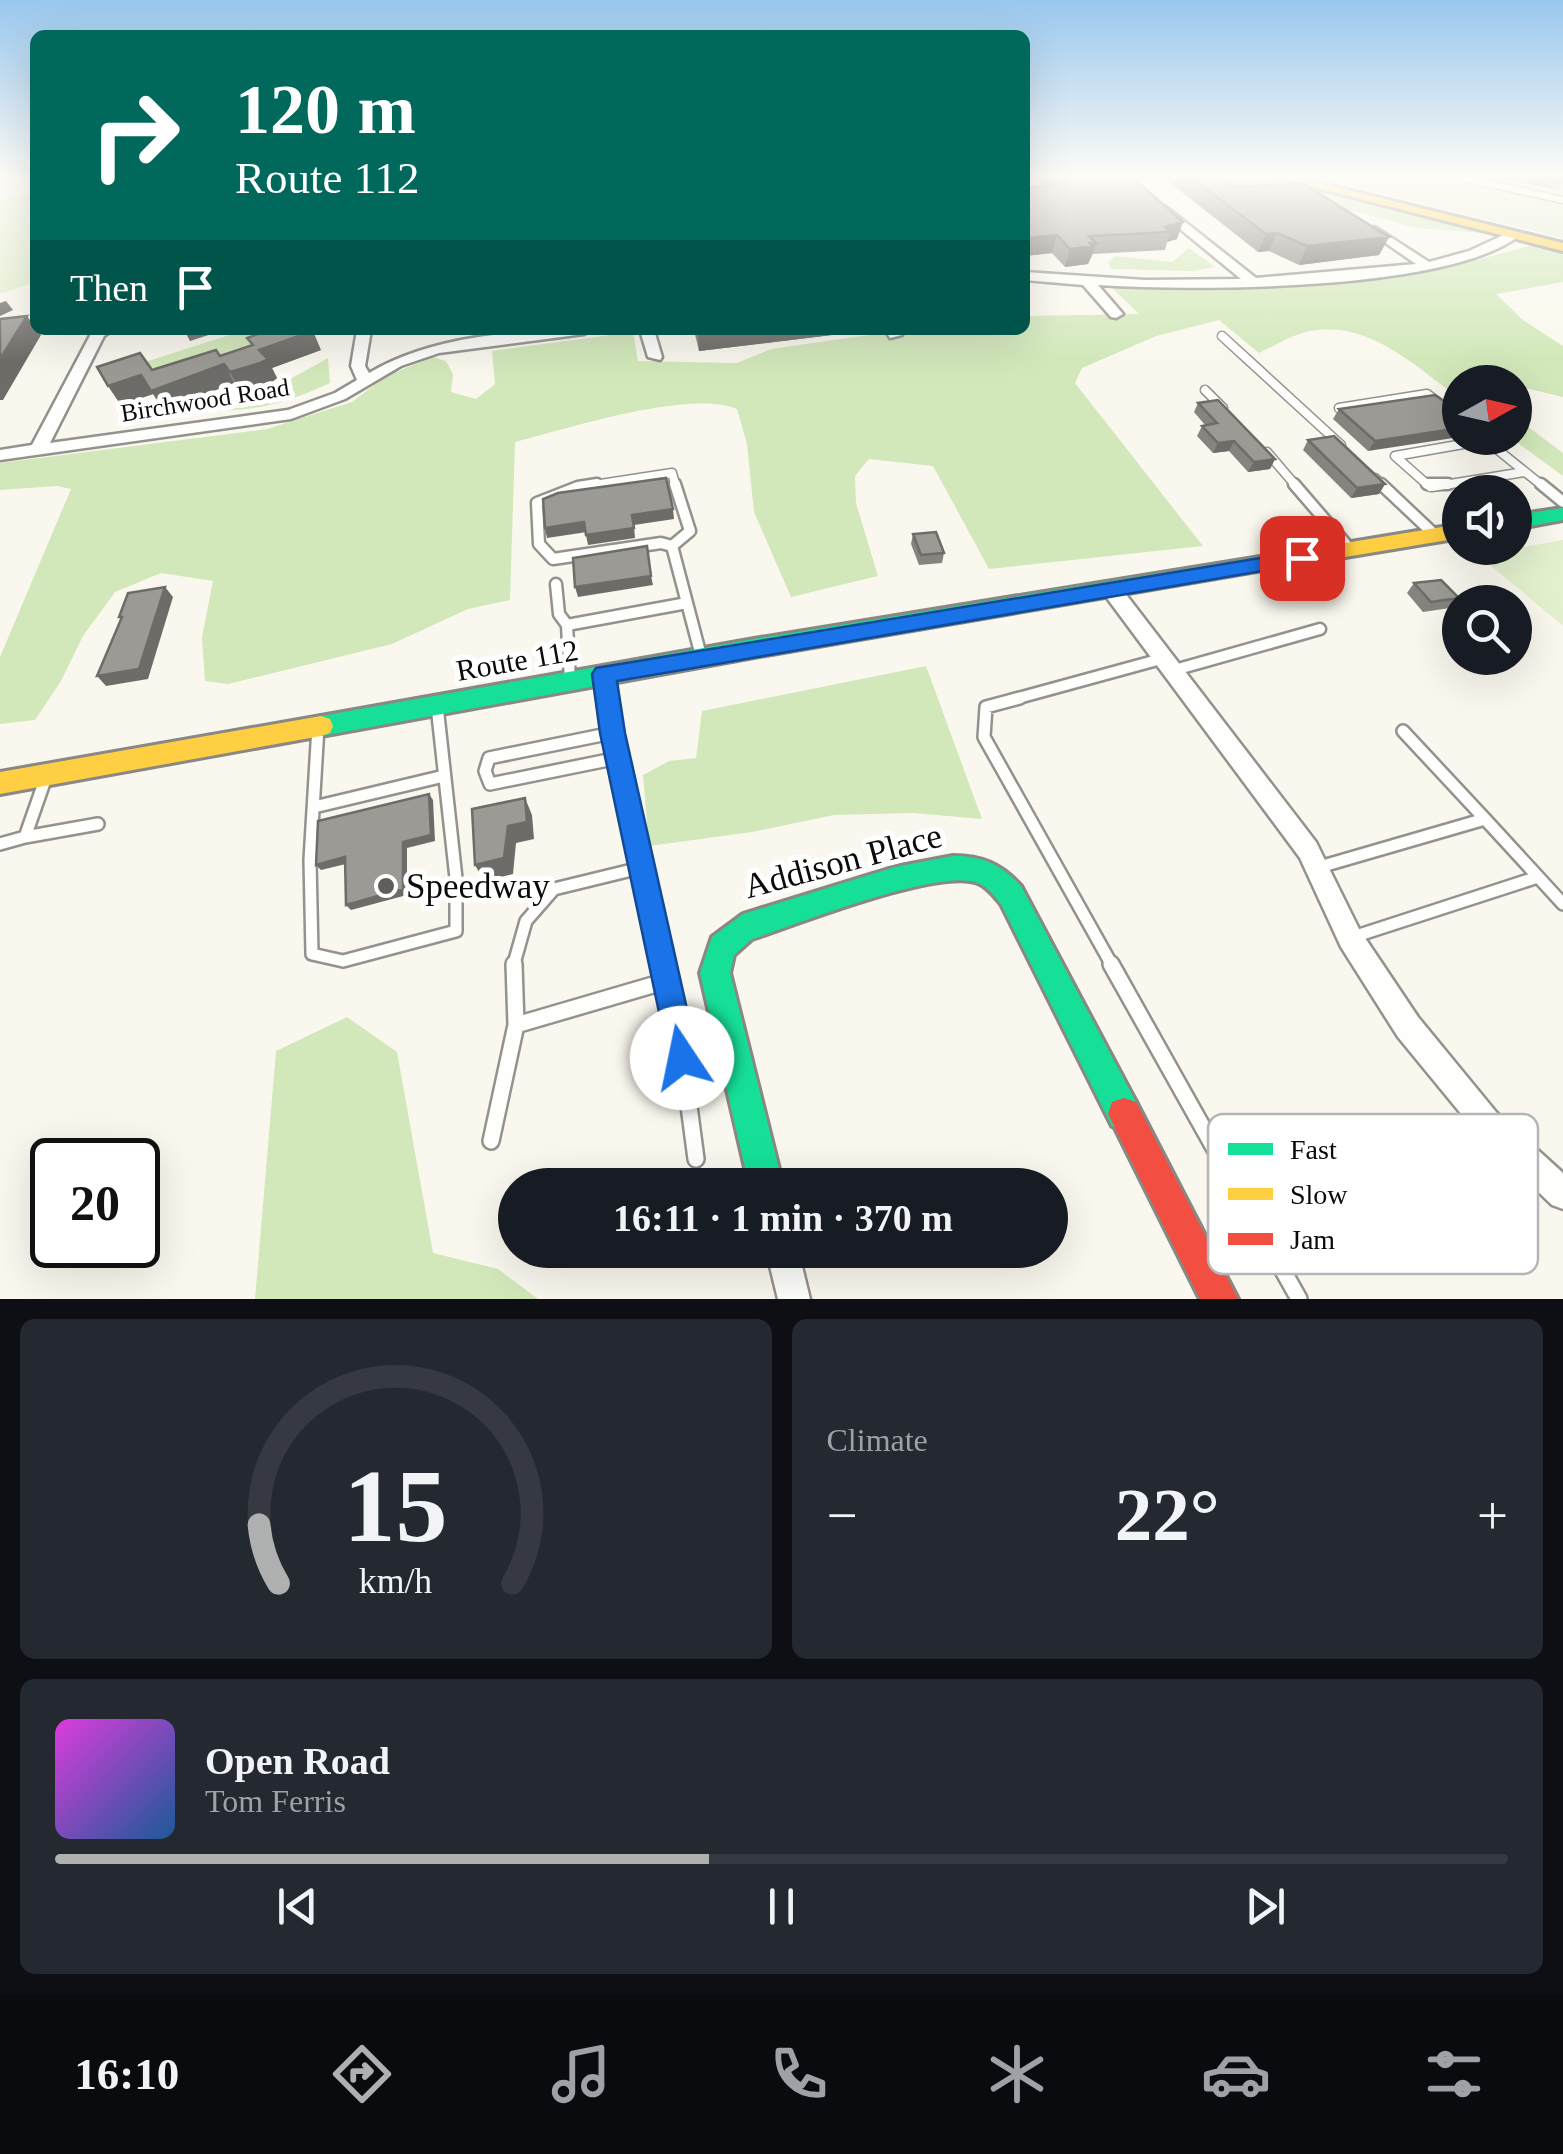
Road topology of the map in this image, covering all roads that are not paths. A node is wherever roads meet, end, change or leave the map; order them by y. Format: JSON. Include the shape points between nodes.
{"nodes":[{"id":1,"x":1199,"y":239,"type":"edge"},
{"id":2,"x":1386,"y":239,"type":"edge"},
{"id":3,"x":1506,"y":239,"type":"edge"},
{"id":4,"x":1529,"y":239,"type":"edge"},
{"id":5,"x":1563,"y":247,"type":"edge"},
{"id":6,"x":1427,"y":266,"type":"junction"},
{"id":7,"x":1030,"y":276,"type":"edge"},
{"id":8,"x":1087,"y":281,"type":"junction"},
{"id":9,"x":1254,"y":283,"type":"junction"},
{"id":10,"x":1116,"y":314,"type":"dead end"},
{"id":11,"x":97,"y":335,"type":"edge"},
{"id":12,"x":363,"y":335,"type":"edge"},
{"id":13,"x":544,"y":335,"type":"edge"},
{"id":14,"x":648,"y":335,"type":"edge"},
{"id":15,"x":1222,"y":336,"type":"dead end"},
{"id":16,"x":655,"y":357,"type":"dead end"},
{"id":17,"x":366,"y":380,"type":"junction"},
{"id":18,"x":1205,"y":390,"type":"dead end"},
{"id":19,"x":1442,"y":405,"type":"edge"},
{"id":20,"x":1340,"y":408,"type":"edge"},
{"id":21,"x":1227,"y":412,"type":"edge"},
{"id":22,"x":1261,"y":446,"type":"edge"},
{"id":23,"x":1442,"y":447,"type":"edge"},
{"id":24,"x":38,"y":450,"type":"junction"},
{"id":25,"x":0,"y":455,"type":"edge"},
{"id":26,"x":1503,"y":455,"type":"edge"},
{"id":27,"x":1354,"y":458,"type":"edge"},
{"id":28,"x":1367,"y":470,"type":"edge"},
{"id":29,"x":1524,"y":472,"type":"junction"},
{"id":30,"x":1563,"y":502,"type":"edge"},
{"id":31,"x":1563,"y":514,"type":"edge"},
{"id":32,"x":1532,"y":519,"type":"edge"},
{"id":33,"x":1442,"y":535,"type":"edge"},
{"id":34,"x":1436,"y":536,"type":"junction"},
{"id":35,"x":672,"y":546,"type":"junction"},
{"id":36,"x":1351,"y":550,"type":"junction"},
{"id":37,"x":556,"y":584,"type":"dead end"},
{"id":38,"x":1111,"y":589,"type":"junction"},
{"id":39,"x":687,"y":603,"type":"junction"},
{"id":40,"x":567,"y":625,"type":"junction"},
{"id":41,"x":1320,"y":629,"type":"dead end"},
{"id":42,"x":701,"y":657,"type":"junction"},
{"id":43,"x":1166,"y":665,"type":"junction"},
{"id":44,"x":604,"y":674,"type":"junction"},
{"id":45,"x":570,"y":681,"type":"junction"},
{"id":46,"x":437,"y":704,"type":"junction"},
{"id":47,"x":318,"y":726,"type":"junction"},
{"id":48,"x":1402,"y":731,"type":"dead end"},
{"id":49,"x":612,"y":733,"type":"junction"},
{"id":50,"x":618,"y":758,"type":"junction"},
{"id":51,"x":47,"y":774,"type":"junction"},
{"id":52,"x":444,"y":776,"type":"junction"},
{"id":53,"x":0,"y":783,"type":"edge"},
{"id":54,"x":314,"y":807,"type":"junction"},
{"id":55,"x":1485,"y":818,"type":"junction"},
{"id":56,"x":98,"y":824,"type":"dead end"},
{"id":57,"x":25,"y":837,"type":"junction"},
{"id":58,"x":0,"y":844,"type":"edge"},
{"id":59,"x":640,"y":868,"type":"junction"},
{"id":60,"x":1316,"y":868,"type":"junction"},
{"id":61,"x":1538,"y":877,"type":"junction"},
{"id":62,"x":1563,"y":904,"type":"edge"},
{"id":63,"x":1350,"y":938,"type":"junction"},
{"id":64,"x":663,"y":982,"type":"junction"},
{"id":65,"x":516,"y":1026,"type":"junction"},
{"id":66,"x":1479,"y":1114,"type":"edge"},
{"id":67,"x":1208,"y":1137,"type":"edge"},
{"id":68,"x":491,"y":1141,"type":"dead end"},
{"id":69,"x":696,"y":1159,"type":"dead end"},
{"id":70,"x":1538,"y":1166,"type":"edge"},
{"id":71,"x":762,"y":1168,"type":"edge"},
{"id":72,"x":1559,"y":1184,"type":"edge"},
{"id":73,"x":786,"y":1268,"type":"edge"},
{"id":74,"x":1285,"y":1274,"type":"edge"},
{"id":75,"x":794,"y":1299,"type":"edge"},
{"id":76,"x":1220,"y":1299,"type":"edge"},
{"id":77,"x":1299,"y":1299,"type":"edge"}],
"edges":[{"from":1,"to":9,"type":"street"},
{"from":2,"to":6,"type":"street"},
{"from":3,"to":6,"type":"street","via":[[1464,259]]},
{"from":4,"to":5,"type":"main road"},
{"from":6,"to":9,"type":"street"},
{"from":7,"to":8,"type":"street"},
{"from":8,"to":9,"type":"street"},
{"from":8,"to":10,"type":"street"},
{"from":11,"to":24,"type":"street"},
{"from":12,"to":17,"type":"street","via":[[358,366]]},
{"from":13,"to":17,"type":"street","name":"Birchwood Road","via":[[437,349]]},
{"from":14,"to":16,"type":"street"},
{"from":15,"to":27,"type":"lane"},
{"from":17,"to":24,"type":"street","name":"Birchwood Road","via":[[276,418]]},
{"from":18,"to":21,"type":"lane"},
{"from":19,"to":20,"type":"lane","via":[[1427,394]]},
{"from":22,"to":36,"type":"lane"},
{"from":23,"to":29,"type":"lane","via":[[1395,456],[1430,487]]},
{"from":24,"to":25,"type":"street","name":"Birchwood Road"},
{"from":26,"to":29,"type":"lane"},
{"from":28,"to":34,"type":"lane"},
{"from":29,"to":30,"type":"lane"},
{"from":31,"to":32,"type":"main road"},
{"from":33,"to":34,"type":"main road","name":"Route 112"},
{"from":34,"to":36,"type":"main road","name":"Route 112"},
{"from":35,"to":35,"type":"lane","via":[[690,531],[672,473],[578,487],[537,503],[540,544],[553,560]]},
{"from":35,"to":39,"type":"lane"},
{"from":36,"to":38,"type":"main road","name":"Route 112"},
{"from":37,"to":40,"type":"lane"},
{"from":38,"to":42,"type":"main road","name":"Route 112"},
{"from":38,"to":43,"type":"street"},
{"from":39,"to":40,"type":"lane"},
{"from":39,"to":42,"type":"lane"},
{"from":40,"to":45,"type":"lane"},
{"from":41,"to":43,"type":"lane"},
{"from":42,"to":44,"type":"main road","name":"Route 112"},
{"from":43,"to":60,"type":"street","via":[[1279,809]]},
{"from":43,"to":67,"type":"lane","via":[[986,707],[984,737]]},
{"from":44,"to":45,"type":"main road","name":"Route 112"},
{"from":44,"to":49,"type":"lane"},
{"from":45,"to":46,"type":"main road","name":"Route 112"},
{"from":46,"to":47,"type":"main road","name":"Route 112"},
{"from":46,"to":52,"type":"lane"},
{"from":47,"to":51,"type":"main road","name":"Route 112"},
{"from":47,"to":54,"type":"lane"},
{"from":48,"to":55,"type":"lane"},
{"from":49,"to":50,"type":"lane"},
{"from":49,"to":50,"type":"lane","via":[[489,758],[485,771],[490,784]]},
{"from":50,"to":59,"type":"lane"},
{"from":51,"to":53,"type":"main road","name":"Route 112"},
{"from":51,"to":57,"type":"lane"},
{"from":52,"to":54,"type":"lane"},
{"from":52,"to":54,"type":"lane","via":[[456,931],[343,961],[312,954]]},
{"from":55,"to":60,"type":"lane"},
{"from":55,"to":61,"type":"lane"},
{"from":56,"to":57,"type":"lane"},
{"from":57,"to":58,"type":"lane"},
{"from":59,"to":64,"type":"lane"},
{"from":59,"to":65,"type":"lane","via":[[554,889],[526,921],[513,968]]},
{"from":60,"to":63,"type":"street"},
{"from":61,"to":62,"type":"lane"},
{"from":61,"to":63,"type":"lane"},
{"from":63,"to":66,"type":"street","via":[[1408,1027]]},
{"from":64,"to":65,"type":"lane"},
{"from":64,"to":69,"type":"lane","via":[[678,1024]]},
{"from":65,"to":68,"type":"lane"},
{"from":70,"to":72,"type":"street"},
{"from":71,"to":76,"type":"main road","name":"Addison Place","via":[[715,974],[722,947],[743,928],[939,869],[996,875]]},
{"from":73,"to":75,"type":"street"},
{"from":74,"to":77,"type":"lane"}]}
